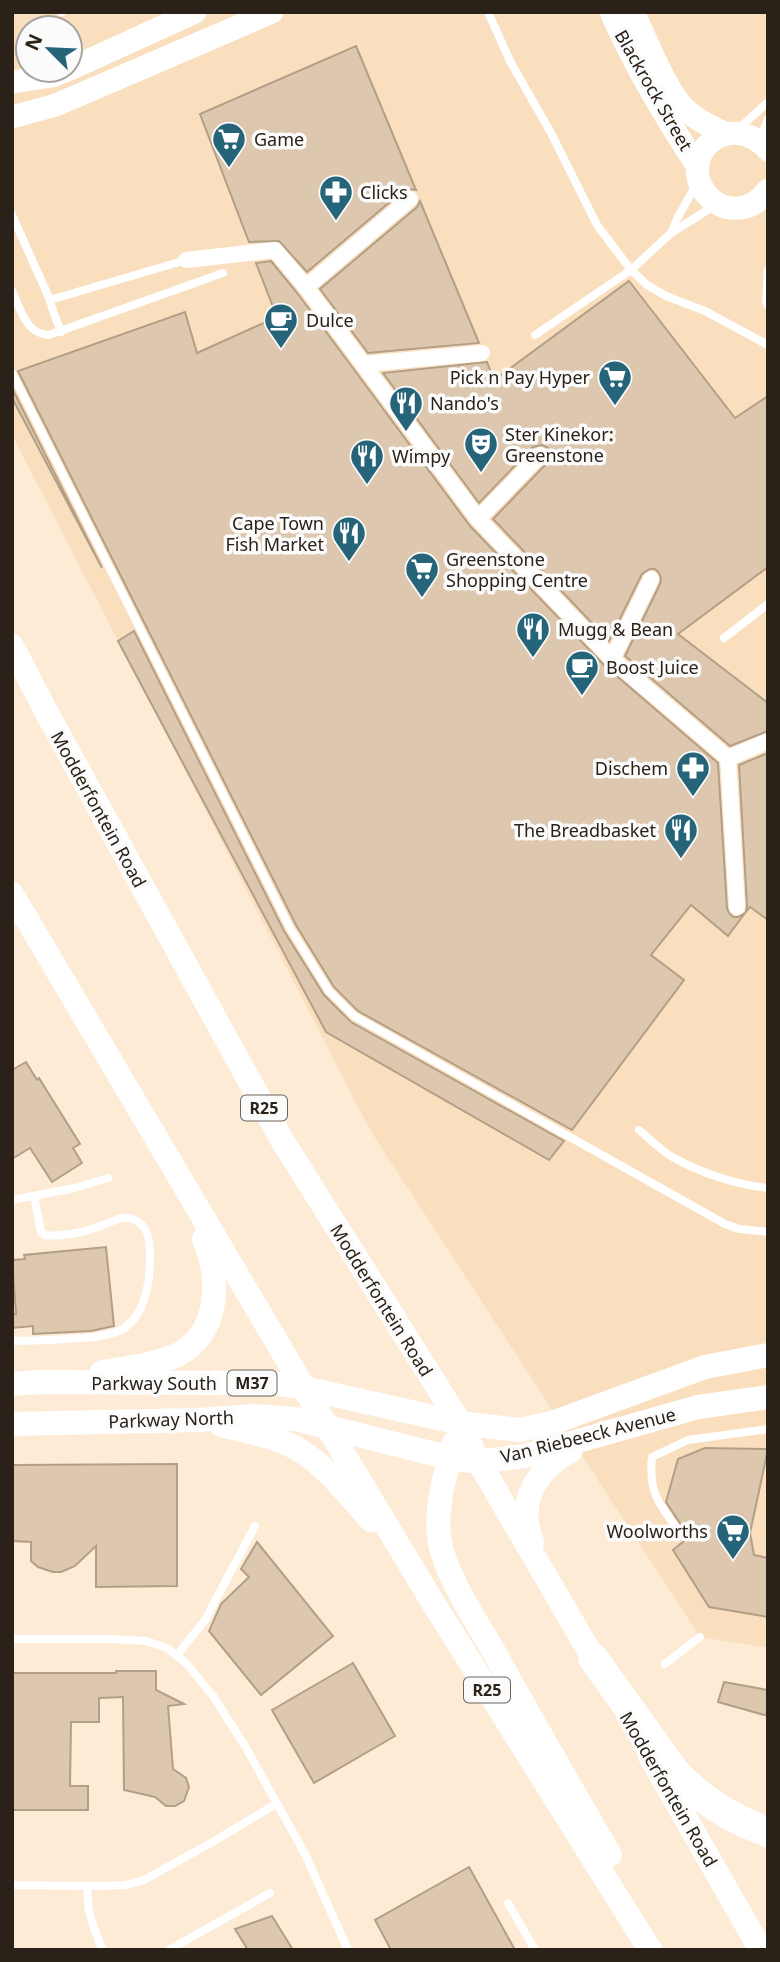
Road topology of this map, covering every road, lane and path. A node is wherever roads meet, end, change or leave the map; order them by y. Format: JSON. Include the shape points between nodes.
{"nodes":[{"id":1,"x":272,"y":12,"type":"edge"},
{"id":2,"x":488,"y":12,"type":"edge"},
{"id":3,"x":611,"y":12,"type":"edge"},
{"id":4,"x":633,"y":12,"type":"edge"},
{"id":5,"x":190,"y":14,"type":"edge"},
{"id":6,"x":84,"y":62,"type":"edge"},
{"id":7,"x":12,"y":84,"type":"edge"},
{"id":8,"x":768,"y":102,"type":"edge"},
{"id":9,"x":12,"y":116,"type":"edge"},
{"id":10,"x":731,"y":133,"type":"junction"},
{"id":11,"x":765,"y":137,"type":"edge"},
{"id":12,"x":699,"y":174,"type":"junction"},
{"id":13,"x":410,"y":199,"type":"dead end"},
{"id":14,"x":762,"y":201,"type":"edge"},
{"id":15,"x":717,"y":204,"type":"junction"},
{"id":16,"x":12,"y":215,"type":"edge"},
{"id":17,"x":671,"y":233,"type":"junction"},
{"id":18,"x":186,"y":260,"type":"joint"},
{"id":19,"x":631,"y":270,"type":"junction"},
{"id":20,"x":768,"y":270,"type":"edge"},
{"id":21,"x":223,"y":273,"type":"dead end"},
{"id":22,"x":306,"y":287,"type":"junction"},
{"id":23,"x":12,"y":291,"type":"edge"},
{"id":24,"x":50,"y":300,"type":"junction"},
{"id":25,"x":768,"y":306,"type":"edge"},
{"id":26,"x":61,"y":332,"type":"junction"},
{"id":27,"x":535,"y":335,"type":"dead end"},
{"id":28,"x":768,"y":345,"type":"edge"},
{"id":29,"x":482,"y":353,"type":"dead end"},
{"id":30,"x":364,"y":364,"type":"junction"},
{"id":31,"x":12,"y":373,"type":"edge"},
{"id":32,"x":540,"y":455,"type":"dead end"},
{"id":33,"x":478,"y":519,"type":"junction"},
{"id":34,"x":651,"y":579,"type":"dead end"},
{"id":35,"x":768,"y":604,"type":"edge"},
{"id":36,"x":724,"y":638,"type":"dead end"},
{"id":37,"x":12,"y":646,"type":"edge"},
{"id":38,"x":612,"y":659,"type":"junction"},
{"id":39,"x":768,"y":741,"type":"edge"},
{"id":40,"x":728,"y":758,"type":"junction"},
{"id":41,"x":13,"y":898,"type":"edge"},
{"id":42,"x":737,"y":907,"type":"dead end"},
{"id":43,"x":134,"y":1101,"type":"junction"},
{"id":44,"x":639,"y":1130,"type":"dead end"},
{"id":45,"x":108,"y":1178,"type":"dead end"},
{"id":46,"x":768,"y":1188,"type":"edge"},
{"id":47,"x":34,"y":1196,"type":"junction"},
{"id":48,"x":12,"y":1200,"type":"edge"},
{"id":49,"x":768,"y":1233,"type":"edge"},
{"id":50,"x":12,"y":1341,"type":"edge"},
{"id":51,"x":768,"y":1355,"type":"edge"},
{"id":52,"x":40,"y":1382,"type":"junction"},
{"id":53,"x":12,"y":1384,"type":"edge"},
{"id":54,"x":304,"y":1388,"type":"junction"},
{"id":55,"x":768,"y":1397,"type":"edge"},
{"id":56,"x":198,"y":1420,"type":"junction"},
{"id":57,"x":460,"y":1423,"type":"junction"},
{"id":58,"x":12,"y":1424,"type":"edge"},
{"id":59,"x":328,"y":1428,"type":"junction"},
{"id":60,"x":768,"y":1429,"type":"edge"},
{"id":61,"x":596,"y":1435,"type":"junction"},
{"id":62,"x":450,"y":1458,"type":"junction"},
{"id":63,"x":479,"y":1462,"type":"junction"},
{"id":64,"x":255,"y":1526,"type":"dead end"},
{"id":65,"x":678,"y":1530,"type":"dead end"},
{"id":66,"x":405,"y":1556,"type":"junction"},
{"id":67,"x":537,"y":1559,"type":"junction"},
{"id":68,"x":700,"y":1637,"type":"dead end"},
{"id":69,"x":12,"y":1639,"type":"edge"},
{"id":70,"x":177,"y":1655,"type":"junction"},
{"id":71,"x":593,"y":1658,"type":"junction"},
{"id":72,"x":665,"y":1664,"type":"dead end"},
{"id":73,"x":276,"y":1804,"type":"junction"},
{"id":74,"x":768,"y":1832,"type":"edge"},
{"id":75,"x":12,"y":1885,"type":"edge"},
{"id":76,"x":88,"y":1885,"type":"junction"},
{"id":77,"x":270,"y":1893,"type":"dead end"},
{"id":78,"x":508,"y":1903,"type":"dead end"},
{"id":79,"x":103,"y":1950,"type":"edge"},
{"id":80,"x":169,"y":1950,"type":"edge"},
{"id":81,"x":348,"y":1950,"type":"edge"},
{"id":82,"x":535,"y":1950,"type":"edge"},
{"id":83,"x":650,"y":1950,"type":"edge"},
{"id":84,"x":664,"y":1950,"type":"edge"},
{"id":85,"x":761,"y":1950,"type":"edge"}],
"edges":[{"from":1,"to":9,"type":"street","via":[[56,105]]},
{"from":2,"to":19,"type":"lane","via":[[597,225]]},
{"from":3,"to":12,"type":"street","name":"Blackrock Street","via":[[639,72]]},
{"from":4,"to":10,"type":"street","name":"Blackrock Street","via":[[680,104],[706,125]]},
{"from":5,"to":6,"type":"street"},
{"from":7,"to":9,"type":"street"},
{"from":8,"to":10,"type":"lane"},
{"from":10,"to":11,"type":"street","name":"Blackrock Street"},
{"from":10,"to":12,"type":"street","via":[[711,141],[703,151]]},
{"from":12,"to":15,"type":"street","name":"Blackrock Street","via":[[708,197]]},
{"from":12,"to":17,"type":"lane"},
{"from":13,"to":22,"type":"street"},
{"from":14,"to":15,"type":"street","via":[[740,208]]},
{"from":15,"to":17,"type":"lane"},
{"from":16,"to":24,"type":"lane"},
{"from":17,"to":19,"type":"lane"},
{"from":18,"to":22,"type":"street","via":[[275,250]]},
{"from":18,"to":24,"type":"lane"},
{"from":19,"to":27,"type":"lane"},
{"from":19,"to":28,"type":"lane","via":[[666,296]]},
{"from":20,"to":25,"type":"lane"},
{"from":21,"to":26,"type":"lane"},
{"from":22,"to":30,"type":"street"},
{"from":23,"to":26,"type":"lane","via":[[33,330],[42,335]]},
{"from":24,"to":26,"type":"lane"},
{"from":29,"to":30,"type":"street"},
{"from":30,"to":33,"type":"street"},
{"from":31,"to":49,"type":"lane","via":[[290,929],[329,991],[354,1016],[725,1224]]},
{"from":32,"to":33,"type":"street"},
{"from":33,"to":38,"type":"street"},
{"from":34,"to":38,"type":"street"},
{"from":35,"to":36,"type":"lane"},
{"from":37,"to":57,"type":"main road","name":"Modderfontein Road","number":"R25","via":[[282,1140]]},
{"from":38,"to":40,"type":"street"},
{"from":39,"to":40,"type":"street"},
{"from":40,"to":42,"type":"street"},
{"from":41,"to":43,"type":"main road","number":"R25"},
{"from":43,"to":52,"type":"main road","via":[[208,1249],[215,1284],[209,1320],[196,1340],[178,1354]]},
{"from":43,"to":54,"type":"main road","number":"R25"},
{"from":44,"to":46,"type":"lane","via":[[672,1157],[709,1174]]},
{"from":45,"to":47,"type":"lane"},
{"from":47,"to":48,"type":"lane"},
{"from":47,"to":50,"type":"lane","via":[[45,1235],[127,1218],[144,1226],[150,1257],[146,1297],[134,1319],[117,1332],[53,1341]]},
{"from":51,"to":57,"type":"main road","name":"Van Riebeeck Avenue","number":"M37","via":[[705,1367],[538,1427],[519,1430]]},
{"from":52,"to":53,"type":"main road","name":"Parkway South","number":"M37"},
{"from":52,"to":54,"type":"main road","name":"Parkway South","number":"M37","via":[[255,1382]]},
{"from":54,"to":57,"type":"main road","name":"Parkway South","number":"M37"},
{"from":54,"to":59,"type":"main road","number":"R25"},
{"from":55,"to":61,"type":"main road","name":"Van Riebeeck Avenue","number":"M37","via":[[698,1407]]},
{"from":56,"to":58,"type":"main road","name":"Parkway North","number":"M37"},
{"from":56,"to":59,"type":"main road","name":"Parkway North","number":"M37","via":[[254,1416],[296,1419]]},
{"from":56,"to":66,"type":"main road","via":[[272,1437],[307,1454]]},
{"from":57,"to":62,"type":"main road"},
{"from":57,"to":63,"type":"main road","name":"Modderfontein Road","number":"R25"},
{"from":59,"to":62,"type":"main road","name":"Van Riebeeck Avenue","number":"M37"},
{"from":59,"to":66,"type":"main road","number":"R25"},
{"from":60,"to":65,"type":"lane","via":[[688,1440],[652,1457],[655,1496]]},
{"from":61,"to":63,"type":"main road","name":"Van Riebeeck Avenue","number":"M37","via":[[525,1455]]},
{"from":61,"to":67,"type":"main road","via":[[557,1458],[531,1493],[526,1520]]},
{"from":62,"to":63,"type":"main road","name":"Van Riebeeck Avenue","number":"M37"},
{"from":62,"to":84,"type":"main road","via":[[440,1500],[444,1559]]},
{"from":63,"to":67,"type":"main road","name":"Modderfontein Road","number":"R25"},
{"from":64,"to":70,"type":"lane","via":[[205,1620]]},
{"from":66,"to":83,"type":"main road","number":"R25"},
{"from":67,"to":71,"type":"main road","name":"Modderfontein Road","number":"R25"},
{"from":68,"to":72,"type":"lane"},
{"from":69,"to":70,"type":"lane","via":[[131,1639],[156,1643]]},
{"from":70,"to":73,"type":"lane","via":[[213,1696]]},
{"from":71,"to":74,"type":"highway","via":[[687,1786],[726,1814]]},
{"from":71,"to":85,"type":"main road","name":"Modderfontein Road","number":"R25"},
{"from":73,"to":76,"type":"lane","via":[[142,1881]]},
{"from":73,"to":81,"type":"lane","via":[[305,1854]]},
{"from":75,"to":76,"type":"lane"},
{"from":76,"to":79,"type":"lane","via":[[86,1898]]},
{"from":77,"to":80,"type":"lane"},
{"from":78,"to":82,"type":"lane"}]}
